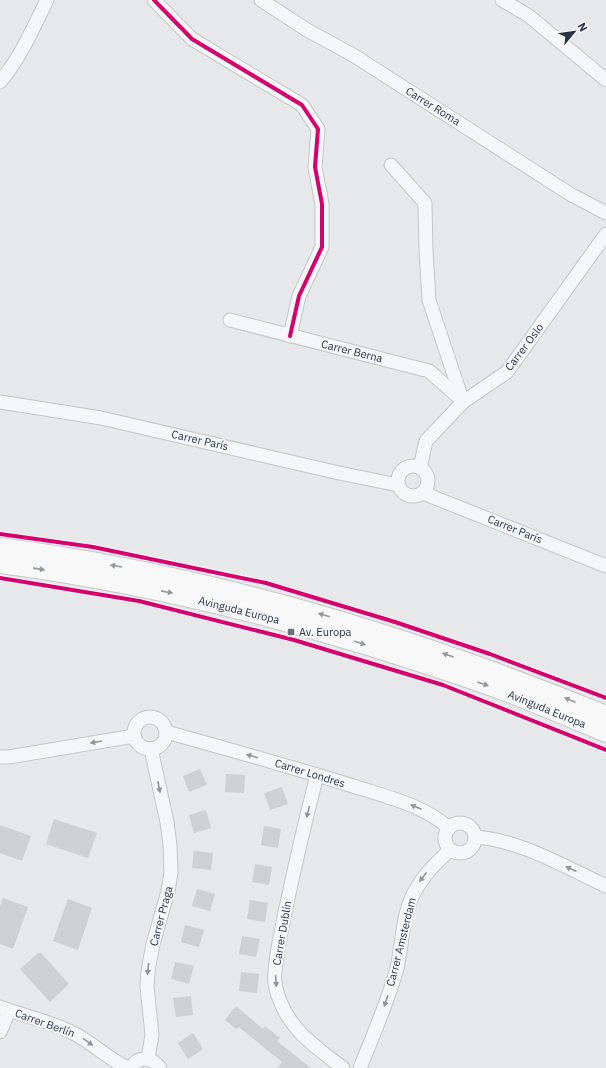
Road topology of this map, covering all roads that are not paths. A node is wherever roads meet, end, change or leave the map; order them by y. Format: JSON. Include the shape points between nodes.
{"nodes":[{"id":1,"x":47,"y":0,"type":"edge"},
{"id":2,"x":154,"y":0,"type":"edge"},
{"id":3,"x":261,"y":0,"type":"edge"},
{"id":4,"x":502,"y":0,"type":"edge"},
{"id":5,"x":606,"y":80,"type":"edge"},
{"id":6,"x":0,"y":82,"type":"edge"},
{"id":7,"x":391,"y":165,"type":"dead end"},
{"id":8,"x":606,"y":213,"type":"edge"},
{"id":9,"x":606,"y":234,"type":"edge"},
{"id":10,"x":230,"y":320,"type":"dead end"},
{"id":11,"x":290,"y":336,"type":"junction"},
{"id":12,"x":0,"y":402,"type":"edge"},
{"id":13,"x":463,"y":402,"type":"junction"},
{"id":14,"x":420,"y":468,"type":"junction"},
{"id":15,"x":398,"y":485,"type":"junction"},
{"id":16,"x":423,"y":493,"type":"junction"},
{"id":17,"x":0,"y":547,"type":"edge"},
{"id":18,"x":0,"y":564,"type":"edge"},
{"id":19,"x":606,"y":566,"type":"edge"},
{"id":20,"x":91,"y":570,"type":"junction"},
{"id":21,"x":606,"y":715,"type":"edge"},
{"id":22,"x":166,"y":732,"type":"junction"},
{"id":23,"x":606,"y":733,"type":"edge"},
{"id":24,"x":134,"y":736,"type":"junction"},
{"id":25,"x":151,"y":749,"type":"junction"},
{"id":26,"x":0,"y":757,"type":"edge"},
{"id":27,"x":317,"y":775,"type":"junction"},
{"id":28,"x":449,"y":828,"type":"junction"},
{"id":29,"x":475,"y":837,"type":"junction"},
{"id":30,"x":450,"y":850,"type":"junction"},
{"id":31,"x":606,"y":886,"type":"edge"},
{"id":32,"x":5,"y":1009,"type":"edge"},
{"id":33,"x":0,"y":1032,"type":"edge"},
{"id":34,"x":148,"y":1059,"type":"junction"},
{"id":35,"x":128,"y":1068,"type":"edge"},
{"id":36,"x":131,"y":1068,"type":"edge"},
{"id":37,"x":160,"y":1068,"type":"edge"},
{"id":38,"x":343,"y":1068,"type":"edge"},
{"id":39,"x":360,"y":1068,"type":"edge"}],
"edges":[{"from":1,"to":6,"type":"street","via":[[25,46]]},
{"from":2,"to":11,"type":"street","via":[[192,39],[302,105],[318,129],[315,167],[322,204],[322,248],[299,296]]},
{"from":3,"to":8,"type":"street","name":"Carrer Roma","via":[[307,30],[353,55],[570,194]]},
{"from":4,"to":5,"type":"street","via":[[529,16]]},
{"from":7,"to":13,"type":"street","via":[[425,203],[429,300]]},
{"from":9,"to":13,"type":"street","name":"Carrer Oslo","via":[[506,372]]},
{"from":10,"to":11,"type":"street","name":"Carrer Berna"},
{"from":11,"to":13,"type":"street","name":"Carrer Berna","via":[[429,371]]},
{"from":12,"to":15,"type":"street","name":"Carrer París","via":[[101,418]]},
{"from":13,"to":14,"type":"street","name":"Carrer Oslo","via":[[426,441]]},
{"from":14,"to":15,"type":"street","via":[[405,468],[398,475]]},
{"from":14,"to":16,"type":"street","via":[[428,480]]},
{"from":15,"to":16,"type":"street","via":[[408,496]]},
{"from":16,"to":19,"type":"street","name":"Carrer París"},
{"from":17,"to":20,"type":"main road","name":"Avinguda Europa"},
{"from":18,"to":20,"type":"main road","name":"Avinguda Europa","one_way":true,"via":[[50,571]]},
{"from":21,"to":20,"type":"main road","name":"Avinguda Europa","one_way":true,"via":[[475,664],[355,624],[270,600],[123,567]]},
{"from":20,"to":23,"type":"main road","name":"Avinguda Europa","one_way":true,"via":[[316,630],[411,659],[502,690]]},
{"from":22,"to":24,"type":"street","via":[[162,722],[147,717],[138,722]]},
{"from":22,"to":25,"type":"street","via":[[164,742]]},
{"from":27,"to":22,"type":"street","name":"Carrer Londres","one_way":true},
{"from":24,"to":25,"type":"street","via":[[140,746]]},
{"from":24,"to":26,"type":"street","one_way":true},
{"from":25,"to":34,"type":"street","name":"Carrer Praga","one_way":true,"via":[[167,822],[171,872],[148,971],[152,1035]]},
{"from":28,"to":27,"type":"street","name":"Carrer Londres","one_way":true,"via":[[430,814],[413,806]]},
{"from":27,"to":38,"type":"street","name":"Carrer Dublín","one_way":true,"via":[[279,942],[275,982],[281,1003],[294,1026]]},
{"from":28,"to":29,"type":"street","via":[[463,823],[472,828]]},
{"from":28,"to":30,"type":"street","via":[[445,841]]},
{"from":29,"to":30,"type":"street","via":[[475,843],[469,851],[459,853]]},
{"from":31,"to":29,"type":"street","one_way":true,"via":[[519,846],[498,839]]},
{"from":30,"to":39,"type":"street","name":"Carrer Amsterdam","one_way":true,"via":[[432,866],[414,892],[406,914],[397,968]]},
{"from":32,"to":33,"type":"street"},
{"from":32,"to":35,"type":"street","name":"Carrer Berlín","one_way":true,"via":[[61,1027],[83,1038]]},
{"from":34,"to":36,"type":"street","via":[[137,1061]]},
{"from":34,"to":37,"type":"street","via":[[157,1063]]}]}
